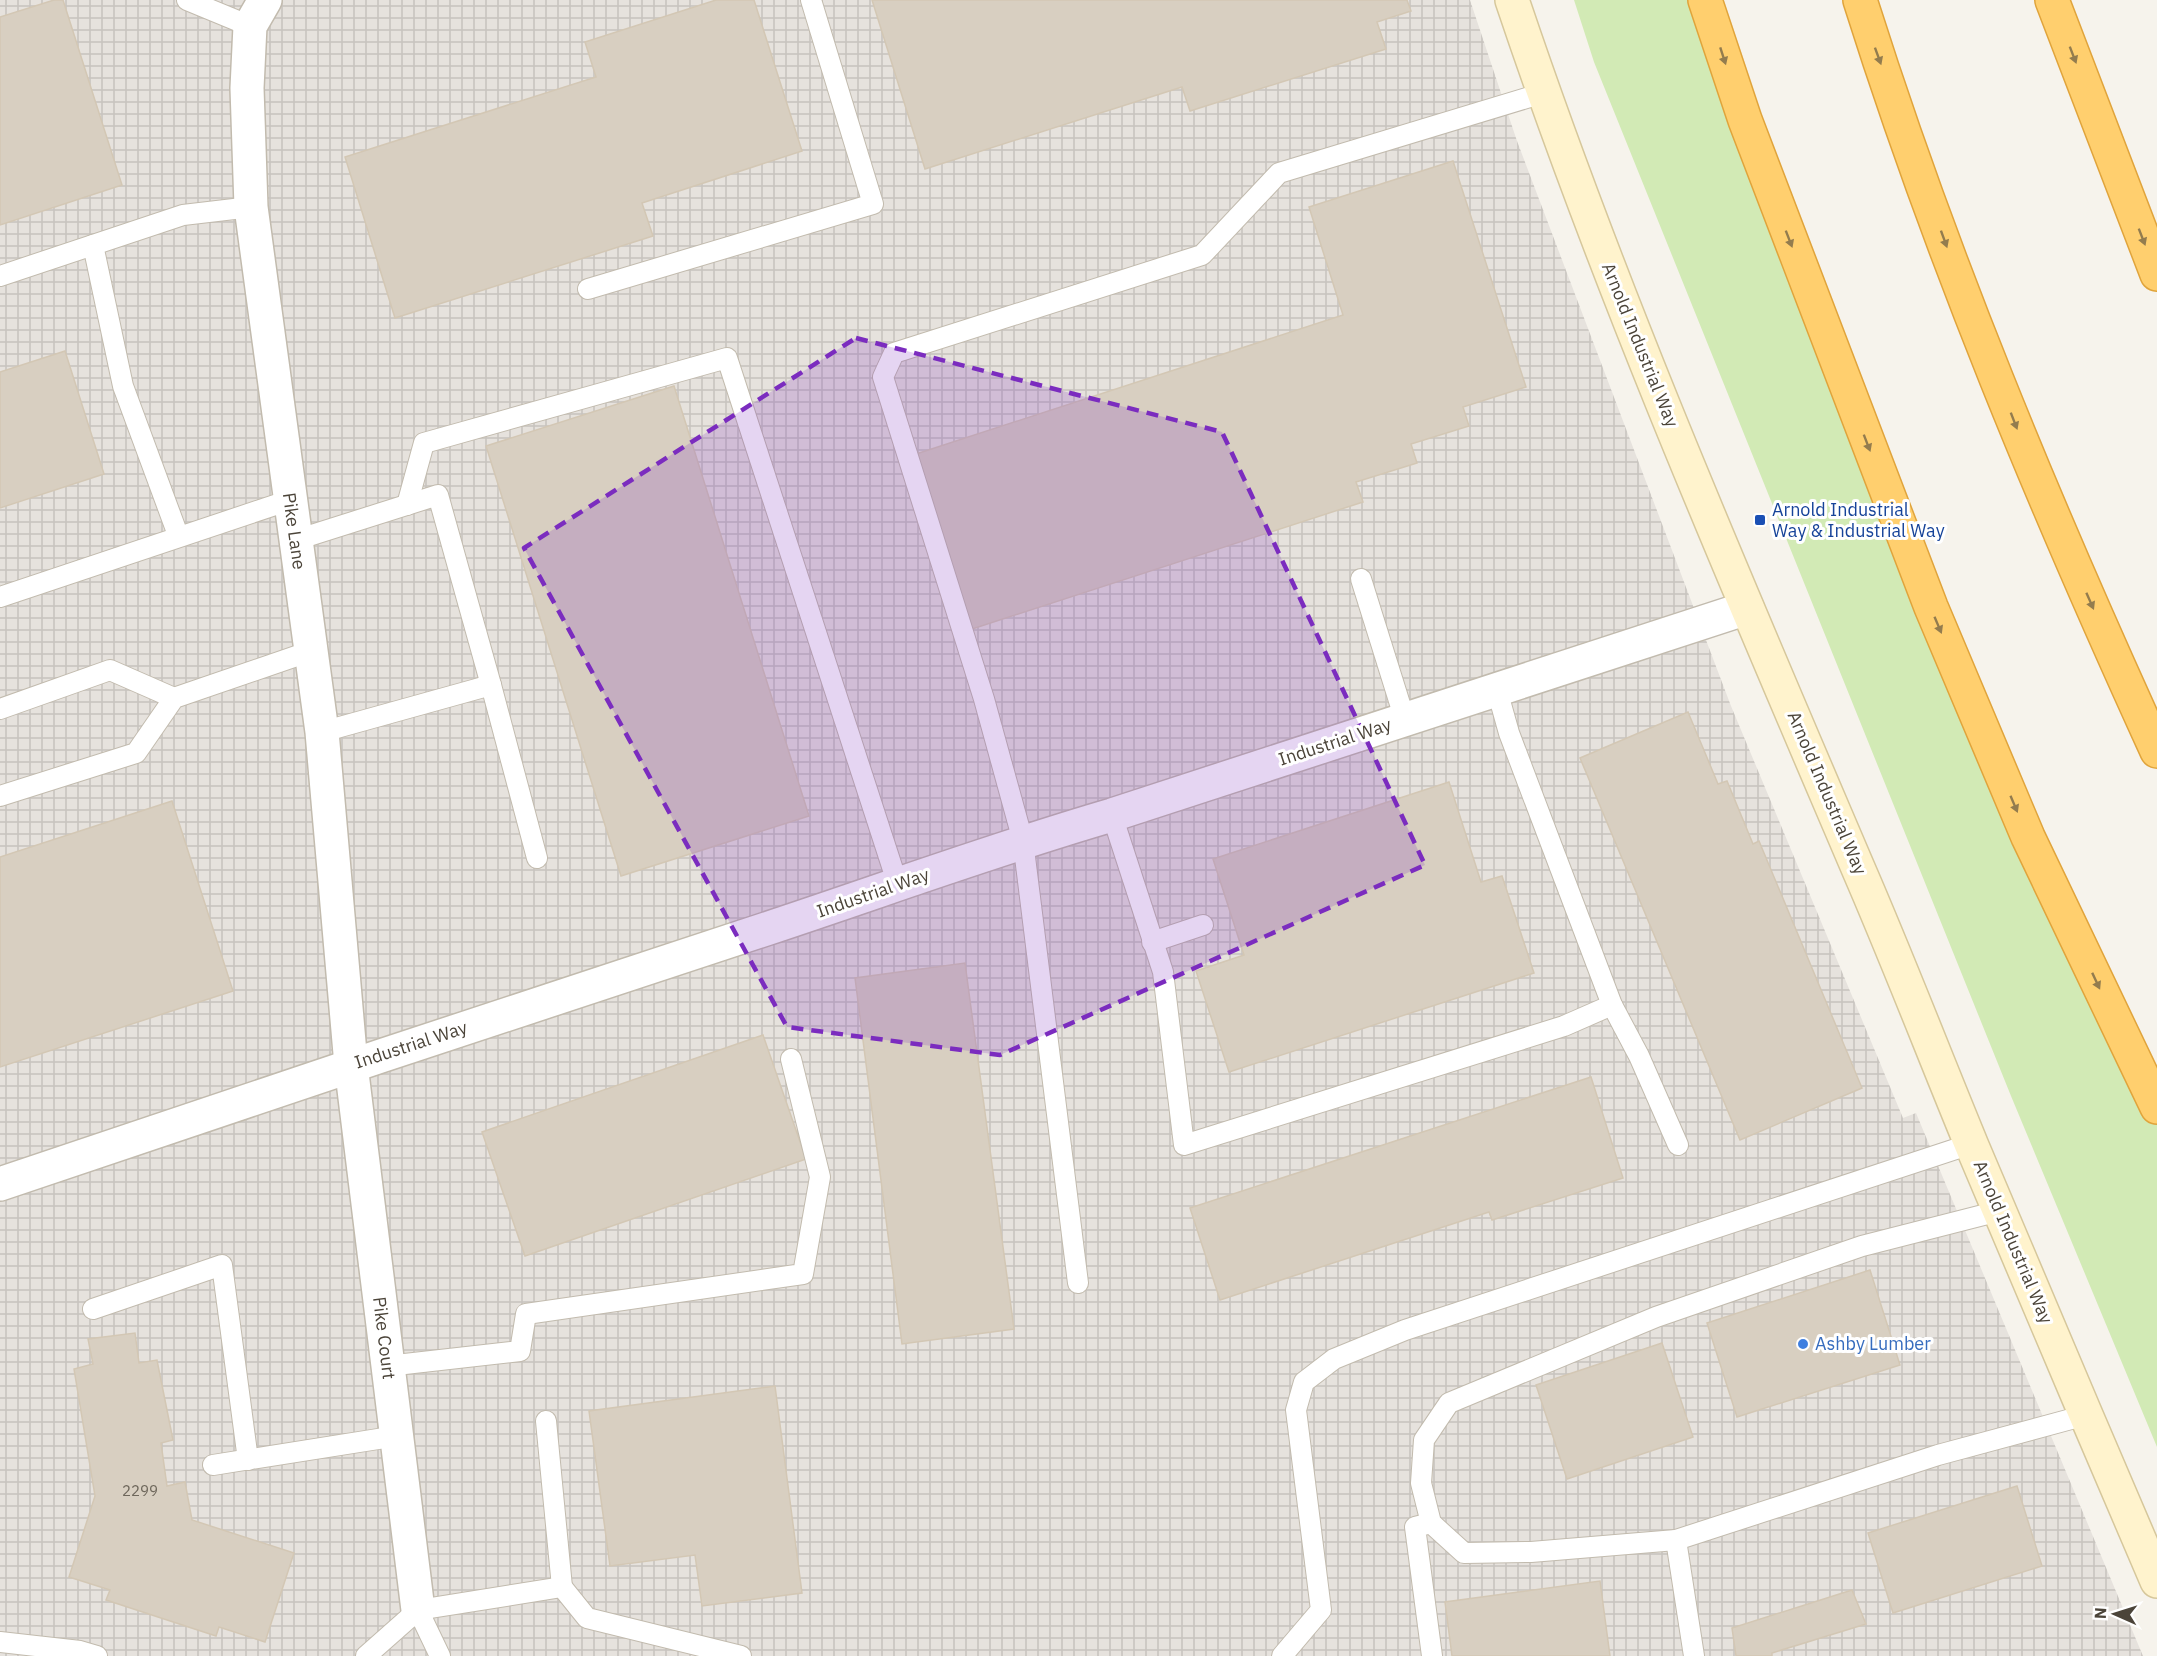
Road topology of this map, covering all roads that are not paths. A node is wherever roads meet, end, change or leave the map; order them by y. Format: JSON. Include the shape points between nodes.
{"nodes":[{"id":1,"x":187,"y":0,"type":"edge"},
{"id":2,"x":811,"y":0,"type":"edge"},
{"id":3,"x":1512,"y":0,"type":"edge"},
{"id":4,"x":1705,"y":0,"type":"edge"},
{"id":5,"x":1860,"y":0,"type":"edge"},
{"id":6,"x":2052,"y":0,"type":"edge"},
{"id":7,"x":257,"y":13,"type":"edge"},
{"id":8,"x":1543,"y":93,"type":"junction"},
{"id":9,"x":251,"y":207,"type":"junction"},
{"id":10,"x":93,"y":245,"type":"junction"},
{"id":11,"x":2157,"y":274,"type":"edge"},
{"id":12,"x":0,"y":276,"type":"edge"},
{"id":13,"x":588,"y":289,"type":"dead end"},
{"id":14,"x":290,"y":500,"type":"junction"},
{"id":15,"x":407,"y":505,"type":"junction"},
{"id":16,"x":178,"y":535,"type":"junction"},
{"id":17,"x":296,"y":540,"type":"junction"},
{"id":18,"x":1361,"y":579,"type":"dead end"},
{"id":19,"x":0,"y":597,"type":"edge"},
{"id":20,"x":1747,"y":608,"type":"junction"},
{"id":21,"x":311,"y":651,"type":"junction"},
{"id":22,"x":491,"y":685,"type":"junction"},
{"id":23,"x":1497,"y":690,"type":"junction"},
{"id":24,"x":174,"y":698,"type":"junction"},
{"id":25,"x":0,"y":709,"type":"edge"},
{"id":26,"x":1405,"y":720,"type":"junction"},
{"id":27,"x":322,"y":732,"type":"junction"},
{"id":28,"x":2157,"y":751,"type":"edge"},
{"id":29,"x":0,"y":796,"type":"edge"},
{"id":30,"x":1112,"y":815,"type":"junction"},
{"id":31,"x":1023,"y":841,"type":"junction"},
{"id":32,"x":537,"y":858,"type":"dead end"},
{"id":33,"x":898,"y":885,"type":"junction"},
{"id":34,"x":1203,"y":925,"type":"dead end"},
{"id":35,"x":1152,"y":942,"type":"junction"},
{"id":36,"x":1612,"y":1005,"type":"junction"},
{"id":37,"x":791,"y":1059,"type":"dead end"},
{"id":38,"x":351,"y":1065,"type":"junction"},
{"id":39,"x":2157,"y":1107,"type":"edge"},
{"id":40,"x":1971,"y":1144,"type":"junction"},
{"id":41,"x":1678,"y":1145,"type":"dead end"},
{"id":42,"x":0,"y":1184,"type":"edge"},
{"id":43,"x":1999,"y":1211,"type":"junction"},
{"id":44,"x":1078,"y":1283,"type":"dead end"},
{"id":45,"x":93,"y":1309,"type":"dead end"},
{"id":46,"x":387,"y":1366,"type":"junction"},
{"id":47,"x":2086,"y":1415,"type":"junction"},
{"id":48,"x":546,"y":1421,"type":"dead end"},
{"id":49,"x":397,"y":1436,"type":"junction"},
{"id":50,"x":248,"y":1460,"type":"junction"},
{"id":51,"x":213,"y":1465,"type":"dead end"},
{"id":52,"x":1431,"y":1523,"type":"junction"},
{"id":53,"x":1676,"y":1540,"type":"junction"},
{"id":54,"x":2157,"y":1581,"type":"edge"},
{"id":55,"x":562,"y":1587,"type":"junction"},
{"id":56,"x":418,"y":1610,"type":"junction"},
{"id":57,"x":0,"y":1642,"type":"edge"},
{"id":58,"x":97,"y":1656,"type":"edge"},
{"id":59,"x":366,"y":1656,"type":"edge"},
{"id":60,"x":440,"y":1656,"type":"edge"},
{"id":61,"x":741,"y":1656,"type":"edge"},
{"id":62,"x":1282,"y":1656,"type":"edge"},
{"id":63,"x":1432,"y":1656,"type":"edge"},
{"id":64,"x":1694,"y":1656,"type":"edge"}],
"edges":[{"from":1,"to":7,"type":"lane"},
{"from":2,"to":13,"type":"lane","via":[[873,204]]},
{"from":3,"to":8,"type":"street","name":"Arnold Industrial Way"},
{"from":4,"to":39,"type":"highway","one_way":true,"via":[[1744,120],[1931,607],[2028,837]]},
{"from":5,"to":28,"type":"highway","one_way":true,"via":[[1953,266],[2033,472]]},
{"from":6,"to":11,"type":"highway","one_way":true},
{"from":7,"to":9,"type":"street","name":"Pike Lane","via":[[247,88]]},
{"from":8,"to":20,"type":"street","name":"Arnold Industrial Way","via":[[1601,249]]},
{"from":8,"to":31,"type":"lane","via":[[1279,173],[1202,255],[894,353],[883,376],[984,699]]},
{"from":9,"to":10,"type":"lane","via":[[183,215]]},
{"from":9,"to":14,"type":"street","name":"Pike Lane"},
{"from":10,"to":12,"type":"lane"},
{"from":10,"to":16,"type":"lane","via":[[123,386]]},
{"from":14,"to":16,"type":"lane"},
{"from":14,"to":17,"type":"street","name":"Pike Lane"},
{"from":15,"to":17,"type":"lane"},
{"from":15,"to":22,"type":"lane","via":[[438,495]]},
{"from":15,"to":33,"type":"lane","via":[[424,443],[727,358]]},
{"from":16,"to":19,"type":"lane"},
{"from":17,"to":21,"type":"street","name":"Pike Lane"},
{"from":18,"to":26,"type":"lane"},
{"from":20,"to":23,"type":"street","name":"Industrial Way"},
{"from":20,"to":40,"type":"street","name":"Arnold Industrial Way"},
{"from":21,"to":24,"type":"lane"},
{"from":21,"to":27,"type":"street","name":"Pike Lane"},
{"from":22,"to":27,"type":"lane"},
{"from":22,"to":32,"type":"lane"},
{"from":23,"to":26,"type":"street","name":"Industrial Way"},
{"from":23,"to":36,"type":"lane","via":[[1509,733]]},
{"from":24,"to":25,"type":"lane","via":[[110,670]]},
{"from":24,"to":29,"type":"lane","via":[[136,753]]},
{"from":26,"to":30,"type":"street","name":"Industrial Way"},
{"from":27,"to":38,"type":"street","name":"Pike Lane"},
{"from":30,"to":31,"type":"street","name":"Industrial Way"},
{"from":30,"to":35,"type":"lane"},
{"from":31,"to":33,"type":"street","name":"Industrial Way"},
{"from":31,"to":44,"type":"lane"},
{"from":33,"to":38,"type":"street","name":"Industrial Way"},
{"from":34,"to":35,"type":"lane"},
{"from":35,"to":36,"type":"lane","via":[[1163,972],[1184,1145],[1564,1026]]},
{"from":36,"to":41,"type":"lane"},
{"from":37,"to":46,"type":"lane","via":[[820,1178],[803,1274],[526,1314],[520,1351]]},
{"from":38,"to":42,"type":"street","name":"Industrial Way"},
{"from":38,"to":46,"type":"street","name":"Pike Court"},
{"from":40,"to":43,"type":"street","name":"Arnold Industrial Way"},
{"from":40,"to":62,"type":"lane","via":[[1405,1330],[1334,1359],[1304,1382],[1296,1410],[1321,1610]]},
{"from":43,"to":47,"type":"street","name":"Arnold Industrial Way"},
{"from":43,"to":52,"type":"lane","via":[[1862,1246],[1656,1317],[1449,1403],[1424,1440],[1420,1483]]},
{"from":45,"to":50,"type":"lane","via":[[222,1265]]},
{"from":46,"to":49,"type":"street","name":"Pike Court"},
{"from":47,"to":53,"type":"lane","via":[[1938,1455]]},
{"from":47,"to":54,"type":"street","name":"Arnold Industrial Way"},
{"from":48,"to":55,"type":"lane"},
{"from":49,"to":50,"type":"lane"},
{"from":49,"to":56,"type":"street","name":"Pike Court"},
{"from":50,"to":51,"type":"lane"},
{"from":52,"to":53,"type":"lane","via":[[1464,1553],[1531,1552]]},
{"from":52,"to":63,"type":"lane","via":[[1415,1527]]},
{"from":53,"to":64,"type":"lane"},
{"from":55,"to":56,"type":"lane"},
{"from":55,"to":61,"type":"lane","via":[[587,1618]]},
{"from":56,"to":59,"type":"lane"},
{"from":56,"to":60,"type":"lane"},
{"from":57,"to":58,"type":"lane"}]}
